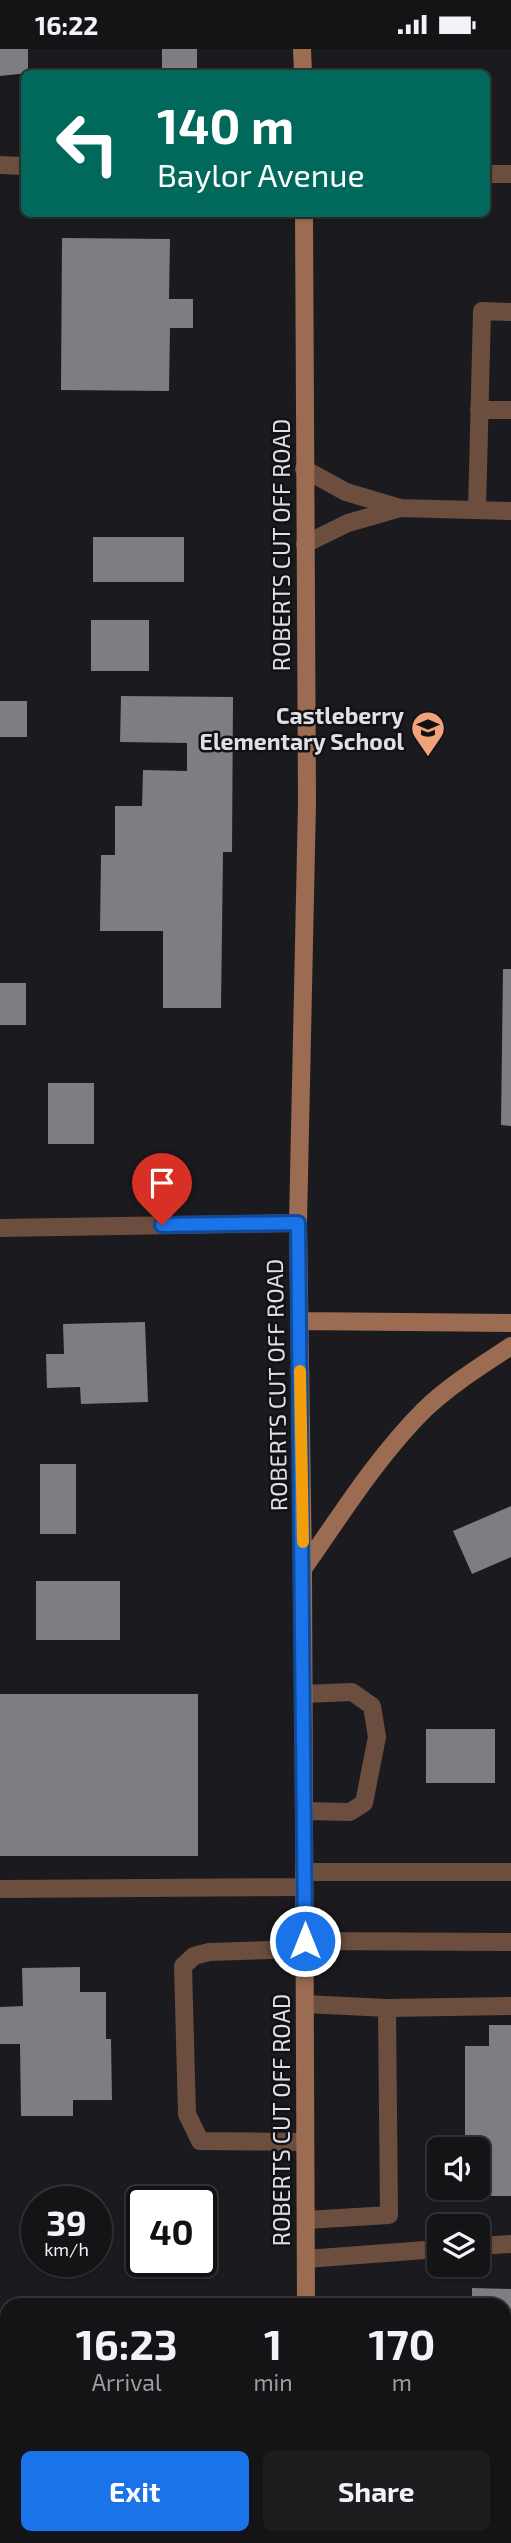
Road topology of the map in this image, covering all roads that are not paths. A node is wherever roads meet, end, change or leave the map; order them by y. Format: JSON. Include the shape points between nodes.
{"nodes":[{"id":1,"x":302,"y":49,"type":"edge"},
{"id":2,"x":303,"y":70,"type":"edge"},
{"id":3,"x":0,"y":165,"type":"edge"},
{"id":4,"x":21,"y":166,"type":"edge"},
{"id":5,"x":490,"y":174,"type":"edge"},
{"id":6,"x":511,"y":174,"type":"edge"},
{"id":7,"x":304,"y":217,"type":"edge"},
{"id":8,"x":511,"y":311,"type":"edge"},
{"id":9,"x":479,"y":410,"type":"junction"},
{"id":10,"x":511,"y":411,"type":"edge"},
{"id":11,"x":304,"y":469,"type":"junction"},
{"id":12,"x":400,"y":508,"type":"junction"},
{"id":13,"x":477,"y":510,"type":"junction"},
{"id":14,"x":511,"y":511,"type":"edge"},
{"id":15,"x":305,"y":544,"type":"junction"},
{"id":16,"x":298,"y":1223,"type":"junction"},
{"id":17,"x":0,"y":1228,"type":"edge"},
{"id":18,"x":299,"y":1321,"type":"junction"},
{"id":19,"x":511,"y":1322,"type":"edge"},
{"id":20,"x":511,"y":1346,"type":"edge"},
{"id":21,"x":303,"y":1569,"type":"junction"},
{"id":22,"x":304,"y":1694,"type":"junction"},
{"id":23,"x":304,"y":1811,"type":"junction"},
{"id":24,"x":511,"y":1872,"type":"edge"},
{"id":25,"x":304,"y":1879,"type":"junction"},
{"id":26,"x":0,"y":1889,"type":"edge"},
{"id":27,"x":511,"y":1942,"type":"edge"},
{"id":28,"x":305,"y":1945,"type":"junction"},
{"id":29,"x":305,"y":2004,"type":"junction"},
{"id":30,"x":511,"y":2006,"type":"edge"},
{"id":31,"x":387,"y":2008,"type":"junction"},
{"id":32,"x":305,"y":2142,"type":"junction"},
{"id":33,"x":306,"y":2220,"type":"junction"},
{"id":34,"x":511,"y":2244,"type":"edge"},
{"id":35,"x":490,"y":2245,"type":"edge"},
{"id":36,"x":427,"y":2250,"type":"edge"},
{"id":37,"x":306,"y":2259,"type":"junction"},
{"id":38,"x":306,"y":2298,"type":"edge"}],
"edges":[{"from":1,"to":2,"type":"street"},
{"from":3,"to":4,"type":"street"},
{"from":5,"to":6,"type":"street"},
{"from":7,"to":11,"type":"street","name":"ROBERTS CUT OFF ROAD"},
{"from":8,"to":9,"type":"street","via":[[482,311]]},
{"from":9,"to":10,"type":"street"},
{"from":9,"to":13,"type":"street"},
{"from":11,"to":12,"type":"street","via":[[346,492]]},
{"from":11,"to":15,"type":"street","name":"ROBERTS CUT OFF ROAD"},
{"from":12,"to":13,"type":"street"},
{"from":12,"to":15,"type":"street","via":[[348,523]]},
{"from":13,"to":14,"type":"street"},
{"from":15,"to":16,"type":"street","name":"ROBERTS CUT OFF ROAD","via":[[307,803]]},
{"from":16,"to":17,"type":"street"},
{"from":16,"to":18,"type":"street","name":"ROBERTS CUT OFF ROAD"},
{"from":18,"to":19,"type":"street"},
{"from":18,"to":21,"type":"street","name":"ROBERTS CUT OFF ROAD"},
{"from":20,"to":21,"type":"street","via":[[425,1410],[374,1467]]},
{"from":21,"to":22,"type":"street","name":"ROBERTS CUT OFF ROAD"},
{"from":22,"to":23,"type":"street","name":"ROBERTS CUT OFF ROAD"},
{"from":22,"to":23,"type":"street","via":[[352,1692],[372,1706],[377,1737],[364,1803],[350,1812]]},
{"from":23,"to":25,"type":"street","name":"ROBERTS CUT OFF ROAD"},
{"from":24,"to":25,"type":"street"},
{"from":25,"to":26,"type":"street"},
{"from":25,"to":28,"type":"street","name":"ROBERTS CUT OFF ROAD"},
{"from":27,"to":28,"type":"street"},
{"from":28,"to":29,"type":"street","name":"ROBERTS CUT OFF ROAD"},
{"from":28,"to":32,"type":"street","via":[[208,1952],[183,1966],[183,1979],[187,2114],[200,2141]]},
{"from":29,"to":31,"type":"street"},
{"from":29,"to":32,"type":"street","name":"ROBERTS CUT OFF ROAD"},
{"from":30,"to":31,"type":"street"},
{"from":31,"to":33,"type":"street","via":[[389,2215]]},
{"from":32,"to":33,"type":"street","name":"ROBERTS CUT OFF ROAD"},
{"from":33,"to":37,"type":"street","name":"ROBERTS CUT OFF ROAD"},
{"from":34,"to":35,"type":"street"},
{"from":36,"to":37,"type":"street"},
{"from":37,"to":38,"type":"street","name":"ROBERTS CUT OFF ROAD"}]}
